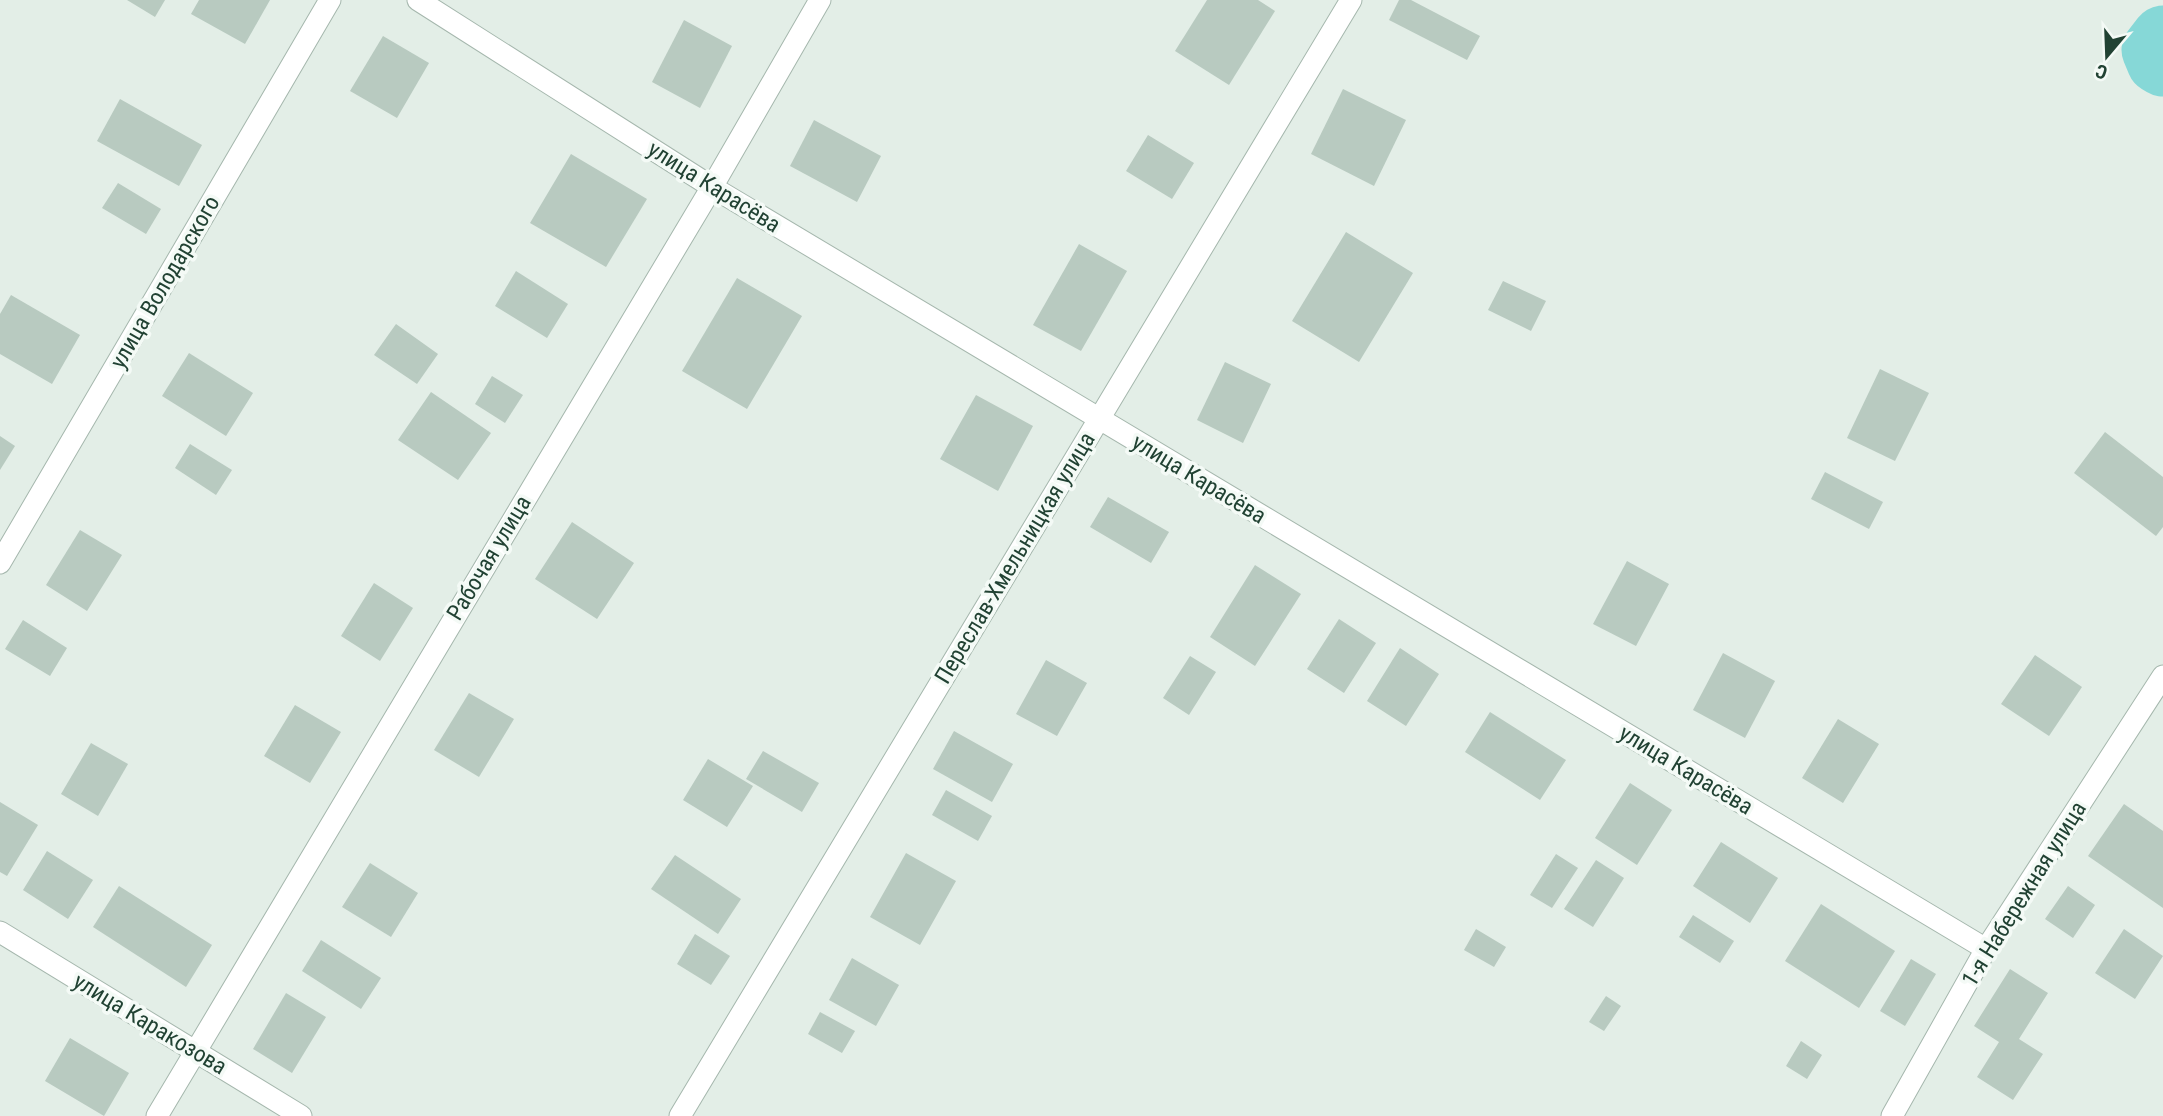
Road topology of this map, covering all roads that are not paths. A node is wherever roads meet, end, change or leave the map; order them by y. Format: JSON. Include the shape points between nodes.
{"nodes":[{"id":1,"x":330,"y":0,"type":"edge"},
{"id":2,"x":418,"y":0,"type":"edge"},
{"id":3,"x":820,"y":0,"type":"edge"},
{"id":4,"x":1351,"y":0,"type":"edge"},
{"id":5,"x":712,"y":187,"type":"junction"},
{"id":6,"x":1098,"y":419,"type":"junction"},
{"id":7,"x":0,"y":563,"type":"edge"},
{"id":8,"x":2163,"y":676,"type":"edge"},
{"id":9,"x":0,"y":932,"type":"edge"},
{"id":10,"x":1986,"y":949,"type":"junction"},
{"id":11,"x":195,"y":1051,"type":"junction"},
{"id":12,"x":157,"y":1116,"type":"edge"},
{"id":13,"x":301,"y":1116,"type":"edge"},
{"id":14,"x":680,"y":1116,"type":"edge"},
{"id":15,"x":1892,"y":1116,"type":"edge"}],
"edges":[{"from":1,"to":7,"type":"street","name":"улица Володарского"},
{"from":2,"to":5,"type":"street","name":"улица Карасёва"},
{"from":3,"to":5,"type":"street","name":"Рабочая улица"},
{"from":4,"to":6,"type":"street","name":"Переслав-Хмельницкая улица"},
{"from":5,"to":6,"type":"street","name":"улица Карасёва"},
{"from":5,"to":11,"type":"street","name":"Рабочая улица"},
{"from":6,"to":10,"type":"street","name":"улица Карасёва"},
{"from":6,"to":14,"type":"street","name":"Переслав-Хмельницкая улица"},
{"from":8,"to":10,"type":"street","name":"1-я Набережная улица"},
{"from":9,"to":11,"type":"street","name":"улица Каракозова"},
{"from":10,"to":15,"type":"street","name":"1-я Набережная улица"},
{"from":11,"to":12,"type":"street","name":"Рабочая улица"},
{"from":11,"to":13,"type":"street","name":"улица Каракозова"}]}
